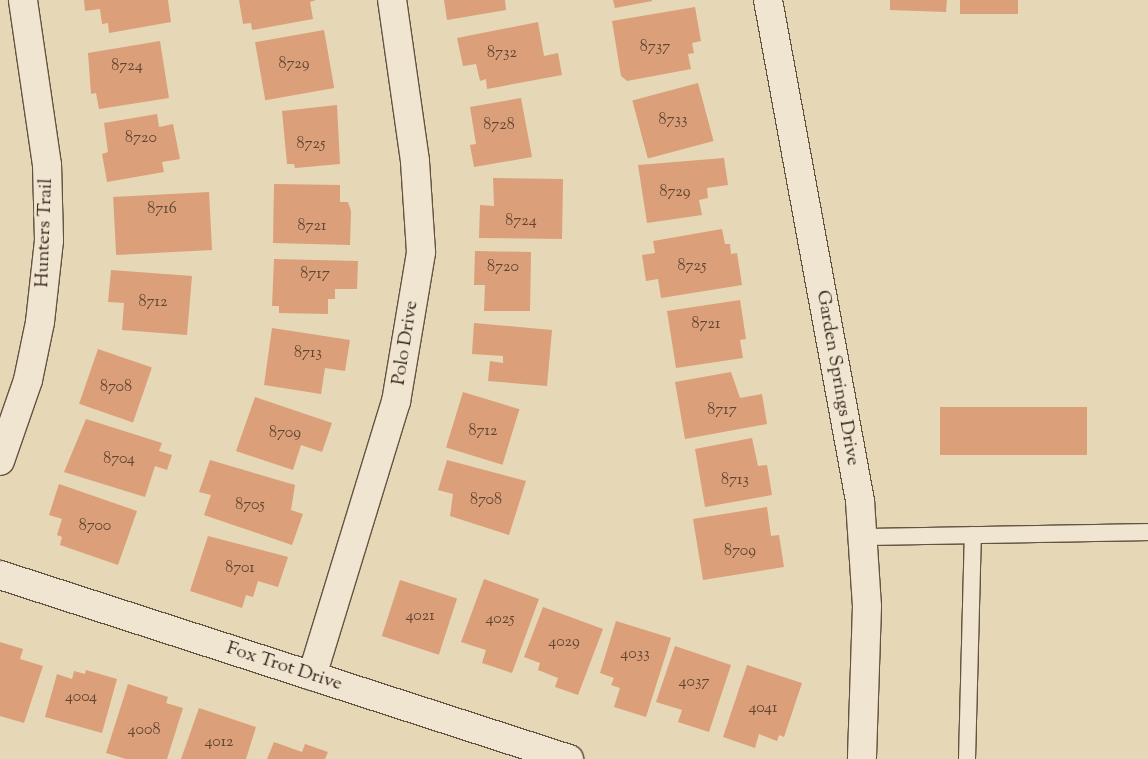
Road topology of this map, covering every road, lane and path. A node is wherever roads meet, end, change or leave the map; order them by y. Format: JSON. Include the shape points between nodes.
{"nodes":[{"id":1,"x":23,"y":0,"type":"edge"},
{"id":2,"x":392,"y":0,"type":"edge"},
{"id":3,"x":768,"y":0,"type":"edge"},
{"id":4,"x":0,"y":461,"type":"edge"},
{"id":5,"x":1148,"y":532,"type":"edge"},
{"id":6,"x":973,"y":535,"type":"junction"},
{"id":7,"x":862,"y":537,"type":"junction"},
{"id":8,"x":0,"y":575,"type":"edge"},
{"id":9,"x":312,"y":676,"type":"junction"},
{"id":10,"x":569,"y":759,"type":"edge"},
{"id":11,"x":862,"y":759,"type":"edge"},
{"id":12,"x":967,"y":759,"type":"edge"}],
"edges":[{"from":1,"to":4,"type":"street","name":"Hunters Trail","via":[[47,165],[49,240],[36,341]]},
{"from":2,"to":9,"type":"street","name":"Polo Drive","via":[[415,161],[421,252],[396,402]]},
{"from":3,"to":7,"type":"street","name":"Garden Springs Drive","via":[[860,501]]},
{"from":5,"to":6,"type":"lane"},
{"from":6,"to":7,"type":"lane"},
{"from":6,"to":12,"type":"lane"},
{"from":7,"to":11,"type":"street","name":"Garden Springs Drive","via":[[867,606]]},
{"from":8,"to":9,"type":"street","name":"Fox Trot Drive"},
{"from":9,"to":10,"type":"street","name":"Fox Trot Drive"}]}
